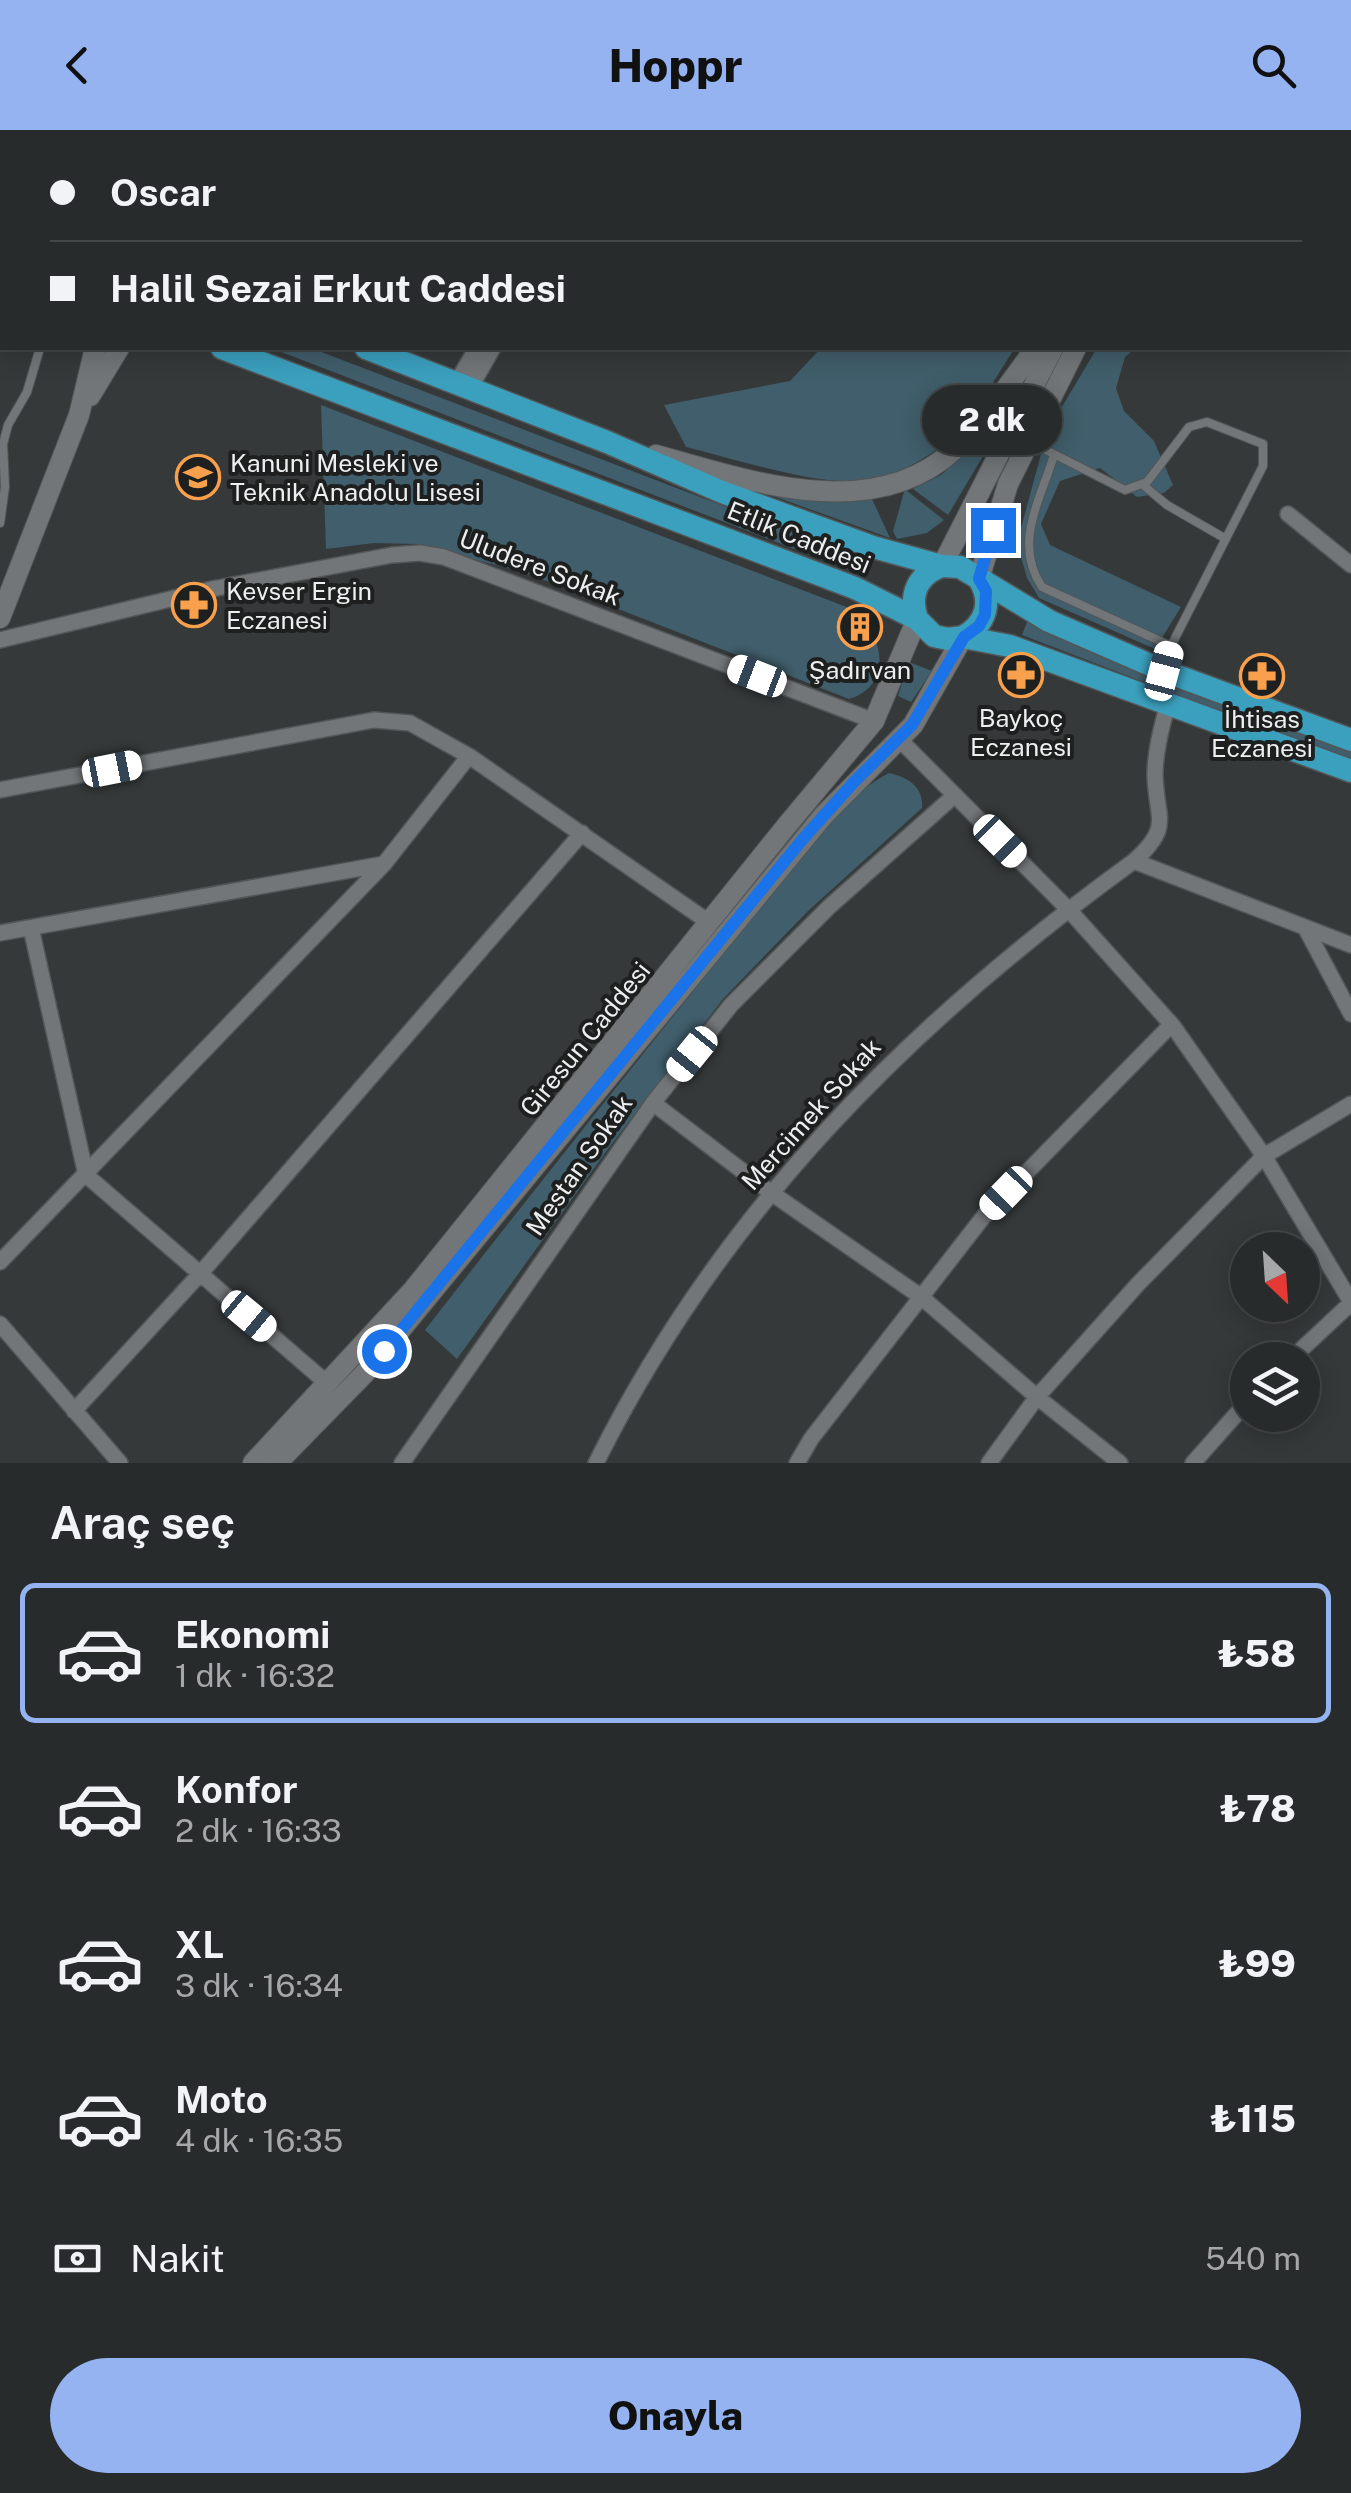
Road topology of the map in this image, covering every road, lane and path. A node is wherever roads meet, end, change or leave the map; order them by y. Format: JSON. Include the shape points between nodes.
{"nodes":[{"id":1,"x":40,"y":350,"type":"edge"},
{"id":2,"x":95,"y":350,"type":"edge"},
{"id":3,"x":118,"y":350,"type":"edge"},
{"id":4,"x":227,"y":350,"type":"edge"},
{"id":5,"x":476,"y":350,"type":"edge"},
{"id":6,"x":491,"y":350,"type":"edge"},
{"id":7,"x":1034,"y":350,"type":"edge"},
{"id":8,"x":1052,"y":350,"type":"edge"},
{"id":9,"x":1075,"y":350,"type":"edge"},
{"id":10,"x":386,"y":353,"type":"edge"},
{"id":11,"x":463,"y":385,"type":"junction"},
{"id":12,"x":79,"y":415,"type":"junction"},
{"id":13,"x":607,"y":442,"type":"junction"},
{"id":14,"x":1030,"y":442,"type":"junction"},
{"id":15,"x":1054,"y":455,"type":"junction"},
{"id":16,"x":1142,"y":484,"type":"junction"},
{"id":17,"x":1288,"y":514,"type":"dead end"},
{"id":18,"x":0,"y":524,"type":"edge"},
{"id":19,"x":1226,"y":539,"type":"junction"},
{"id":20,"x":1351,"y":565,"type":"edge"},
{"id":21,"x":942,"y":566,"type":"junction"},
{"id":22,"x":979,"y":579,"type":"junction"},
{"id":23,"x":0,"y":618,"type":"edge"},
{"id":24,"x":916,"y":620,"type":"junction"},
{"id":25,"x":964,"y":637,"type":"junction"},
{"id":26,"x":0,"y":640,"type":"edge"},
{"id":27,"x":1171,"y":646,"type":"junction"},
{"id":28,"x":1164,"y":671,"type":"junction"},
{"id":29,"x":1168,"y":703,"type":"junction"},
{"id":30,"x":874,"y":721,"type":"junction"},
{"id":31,"x":900,"y":740,"type":"junction"},
{"id":32,"x":1351,"y":740,"type":"edge"},
{"id":33,"x":469,"y":756,"type":"junction"},
{"id":34,"x":1351,"y":771,"type":"edge"},
{"id":35,"x":0,"y":790,"type":"edge"},
{"id":36,"x":955,"y":796,"type":"junction"},
{"id":37,"x":582,"y":834,"type":"junction"},
{"id":38,"x":1134,"y":861,"type":"junction"},
{"id":39,"x":384,"y":864,"type":"junction"},
{"id":40,"x":1070,"y":910,"type":"junction"},
{"id":41,"x":710,"y":923,"type":"junction"},
{"id":42,"x":1304,"y":927,"type":"junction"},
{"id":43,"x":30,"y":928,"type":"junction"},
{"id":44,"x":0,"y":933,"type":"edge"},
{"id":45,"x":1351,"y":946,"type":"edge"},
{"id":46,"x":1351,"y":1014,"type":"edge"},
{"id":47,"x":1170,"y":1025,"type":"junction"},
{"id":48,"x":653,"y":1103,"type":"junction"},
{"id":49,"x":1351,"y":1104,"type":"edge"},
{"id":50,"x":1264,"y":1156,"type":"junction"},
{"id":51,"x":86,"y":1175,"type":"junction"},
{"id":52,"x":770,"y":1192,"type":"junction"},
{"id":53,"x":0,"y":1262,"type":"edge"},
{"id":54,"x":200,"y":1274,"type":"junction"},
{"id":55,"x":920,"y":1296,"type":"junction"},
{"id":56,"x":1351,"y":1302,"type":"edge"},
{"id":57,"x":0,"y":1324,"type":"edge"},
{"id":58,"x":1309,"y":1342,"type":"edge"},
{"id":59,"x":328,"y":1384,"type":"junction"},
{"id":60,"x":1036,"y":1397,"type":"junction"},
{"id":61,"x":74,"y":1411,"type":"junction"},
{"id":62,"x":1230,"y":1422,"type":"edge"},
{"id":63,"x":120,"y":1463,"type":"edge"},
{"id":64,"x":253,"y":1463,"type":"edge"},
{"id":65,"x":277,"y":1463,"type":"edge"},
{"id":66,"x":402,"y":1463,"type":"edge"},
{"id":67,"x":596,"y":1463,"type":"edge"},
{"id":68,"x":797,"y":1463,"type":"edge"},
{"id":69,"x":990,"y":1463,"type":"edge"},
{"id":70,"x":1120,"y":1463,"type":"edge"},
{"id":71,"x":1194,"y":1463,"type":"edge"}],
"edges":[{"from":1,"to":18,"type":"lane","via":[[3,444]]},
{"from":2,"to":12,"type":"main road"},
{"from":3,"to":12,"type":"main road"},
{"from":4,"to":24,"type":"main road","name":"Etlik Caddesi","via":[[855,588]]},
{"from":5,"to":11,"type":"street"},
{"from":6,"to":11,"type":"street"},
{"from":7,"to":13,"type":"main road","via":[[958,447],[886,486],[784,486]]},
{"from":8,"to":21,"type":"main road"},
{"from":9,"to":14,"type":"main road"},
{"from":10,"to":11,"type":"main road","name":"Etlik Caddesi"},
{"from":11,"to":13,"type":"main road","name":"Etlik Caddesi"},
{"from":12,"to":23,"type":"main road"},
{"from":13,"to":21,"type":"main road","name":"Etlik Caddesi","via":[[772,510]]},
{"from":14,"to":15,"type":"lane"},
{"from":14,"to":22,"type":"main road","via":[[1008,484]]},
{"from":15,"to":16,"type":"lane","via":[[1125,490]]},
{"from":15,"to":27,"type":"lane","via":[[1029,532],[1031,571],[1042,586]]},
{"from":16,"to":19,"type":"lane"},
{"from":16,"to":19,"type":"lane","via":[[1189,427],[1207,422],[1262,444],[1263,466]]},
{"from":17,"to":20,"type":"street"},
{"from":19,"to":27,"type":"lane"},
{"from":21,"to":22,"type":"main road","name":"Etlik Caddesi","via":[[960,566]]},
{"from":21,"to":24,"type":"main road","via":[[918,584],[912,599]]},
{"from":22,"to":25,"type":"main road","via":[[988,608]]},
{"from":22,"to":28,"type":"main road","name":"Etlik Caddesi","via":[[1049,621]]},
{"from":24,"to":25,"type":"main road","name":"Etlik Caddesi","via":[[934,636]]},
{"from":24,"to":30,"type":"main road","name":"Giresun Caddesi"},
{"from":25,"to":29,"type":"main road","name":"Etlik Caddesi","via":[[1010,646]]},
{"from":25,"to":31,"type":"main road","name":"Giresun Caddesi"},
{"from":26,"to":30,"type":"street","name":"Uludere Sokak","via":[[212,590],[420,553]]},
{"from":27,"to":28,"type":"lane"},
{"from":28,"to":32,"type":"main road","name":"Etlik Caddesi"},
{"from":29,"to":34,"type":"main road","name":"Etlik Caddesi"},
{"from":29,"to":38,"type":"street","name":"Mercimek Sokak","via":[[1155,773],[1161,820],[1155,842]]},
{"from":30,"to":41,"type":"main road","name":"Giresun Caddesi"},
{"from":31,"to":36,"type":"street"},
{"from":31,"to":65,"type":"main road","name":"Giresun Caddesi","via":[[824,815],[365,1373]]},
{"from":33,"to":35,"type":"street","via":[[410,723],[374,720]]},
{"from":33,"to":37,"type":"street"},
{"from":33,"to":39,"type":"street"},
{"from":36,"to":40,"type":"street"},
{"from":36,"to":48,"type":"street","name":"Mestan Sokak","via":[[830,906],[732,1005]]},
{"from":37,"to":41,"type":"street"},
{"from":37,"to":54,"type":"street"},
{"from":38,"to":40,"type":"street","name":"Mercimek Sokak"},
{"from":38,"to":42,"type":"street"},
{"from":39,"to":43,"type":"street"},
{"from":39,"to":51,"type":"street"},
{"from":40,"to":47,"type":"street"},
{"from":40,"to":52,"type":"street","name":"Mercimek Sokak","via":[[947,1009],[856,1095]]},
{"from":41,"to":59,"type":"main road","name":"Giresun Caddesi","via":[[445,1251]]},
{"from":42,"to":45,"type":"street"},
{"from":42,"to":46,"type":"street"},
{"from":43,"to":44,"type":"street"},
{"from":43,"to":51,"type":"street"},
{"from":47,"to":50,"type":"street"},
{"from":47,"to":55,"type":"street","via":[[984,1216]]},
{"from":48,"to":52,"type":"street"},
{"from":48,"to":66,"type":"street","name":"Mestan Sokak"},
{"from":49,"to":50,"type":"street"},
{"from":50,"to":56,"type":"street"},
{"from":50,"to":60,"type":"street"},
{"from":51,"to":53,"type":"street"},
{"from":51,"to":54,"type":"street"},
{"from":52,"to":55,"type":"street"},
{"from":52,"to":67,"type":"street","name":"Mercimek Sokak","via":[[681,1313]]},
{"from":54,"to":59,"type":"street"},
{"from":54,"to":61,"type":"street"},
{"from":55,"to":60,"type":"street"},
{"from":55,"to":68,"type":"street"},
{"from":56,"to":58,"type":"street"},
{"from":57,"to":61,"type":"street"},
{"from":59,"to":64,"type":"main road","name":"Giresun Caddesi"},
{"from":60,"to":69,"type":"street"},
{"from":60,"to":70,"type":"street"},
{"from":61,"to":63,"type":"street"},
{"from":62,"to":71,"type":"street"}]}
